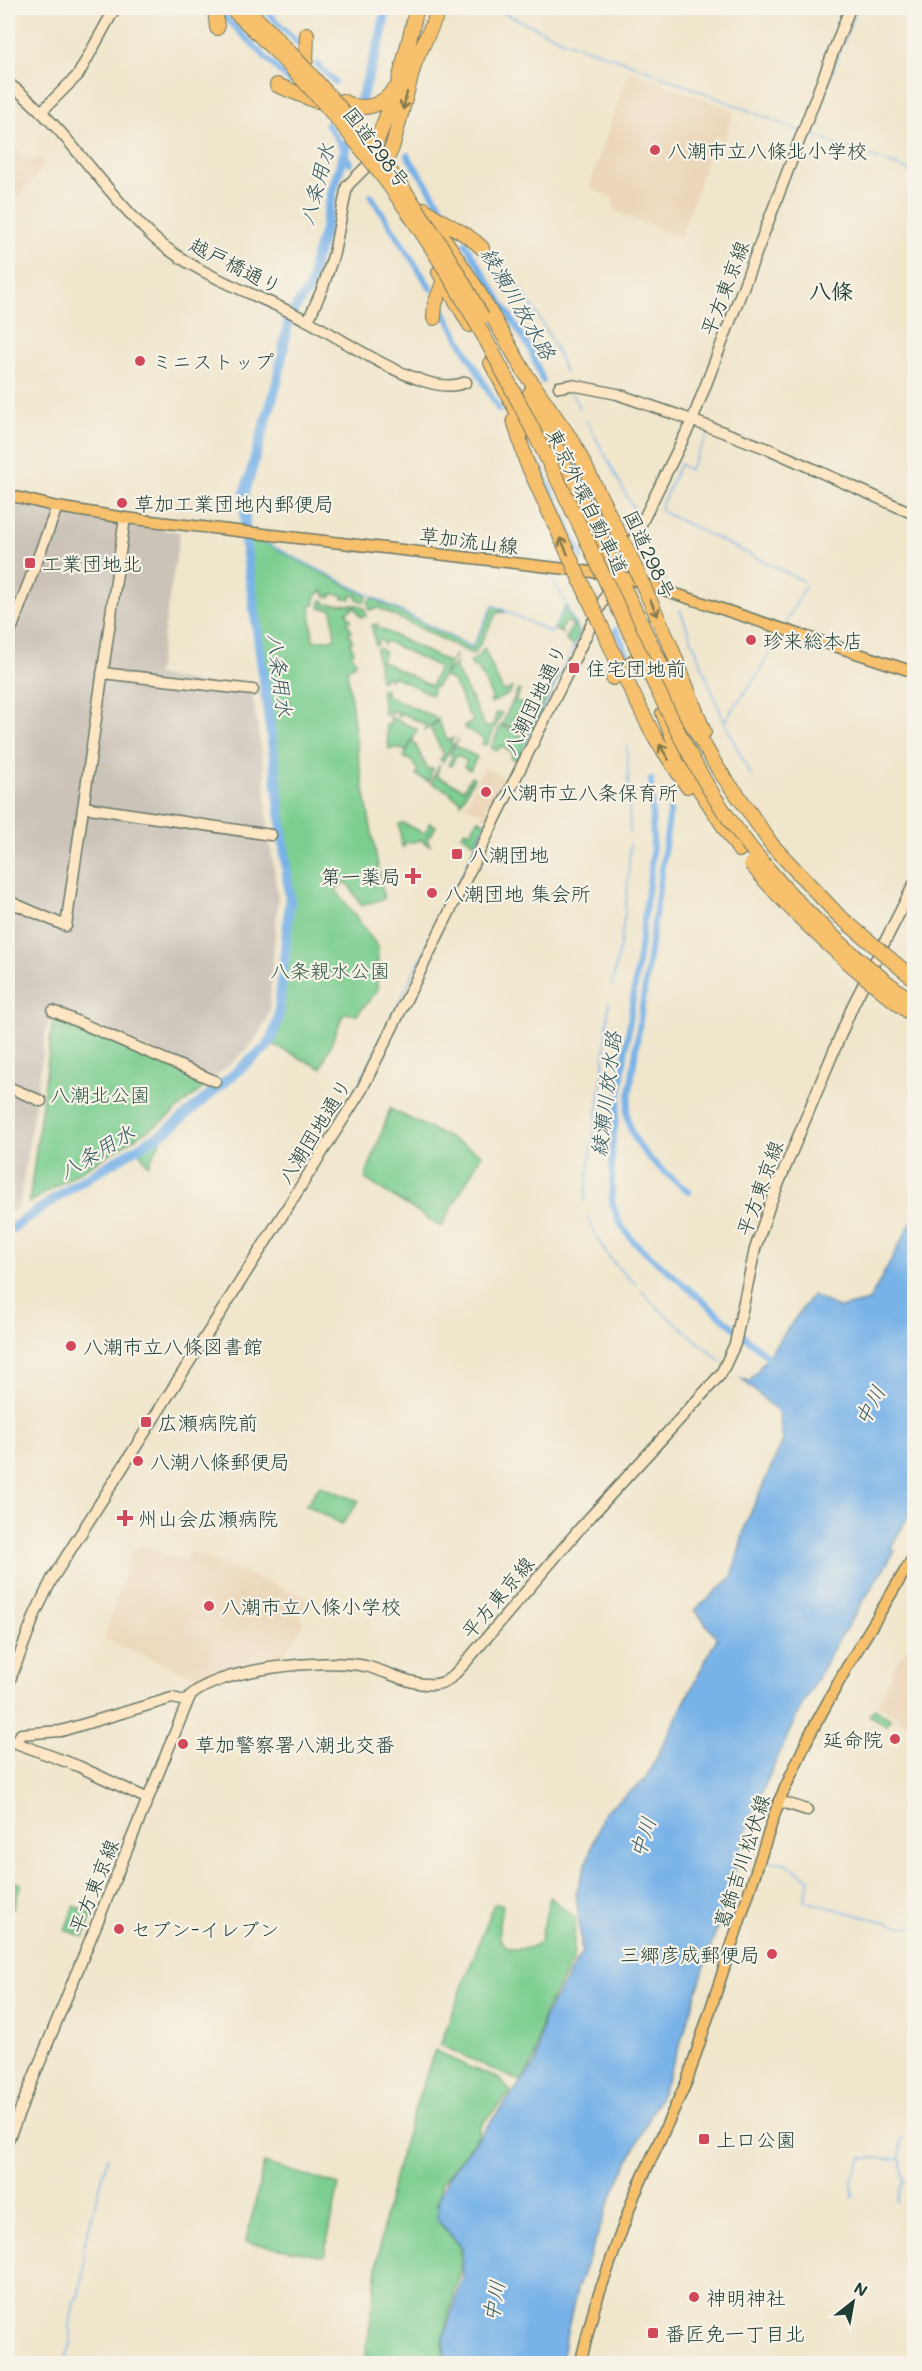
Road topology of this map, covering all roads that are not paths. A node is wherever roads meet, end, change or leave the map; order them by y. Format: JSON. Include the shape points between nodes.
{"nodes":[{"id":1,"x":115,"y":8,"type":"edge"},
{"id":2,"x":215,"y":8,"type":"edge"},
{"id":3,"x":224,"y":8,"type":"edge"},
{"id":4,"x":231,"y":8,"type":"edge"},
{"id":5,"x":246,"y":8,"type":"edge"},
{"id":6,"x":254,"y":8,"type":"edge"},
{"id":7,"x":417,"y":8,"type":"edge"},
{"id":8,"x":440,"y":8,"type":"edge"},
{"id":9,"x":850,"y":8,"type":"edge"},
{"id":10,"x":217,"y":28,"type":"dead end"},
{"id":11,"x":307,"y":34,"type":"dead end"},
{"id":12,"x":306,"y":60,"type":"junction"},
{"id":13,"x":8,"y":83,"type":"edge"},
{"id":14,"x":277,"y":85,"type":"dead end"},
{"id":15,"x":398,"y":85,"type":"junction"},
{"id":16,"x":316,"y":101,"type":"junction"},
{"id":17,"x":342,"y":101,"type":"junction"},
{"id":18,"x":41,"y":112,"type":"junction"},
{"id":19,"x":376,"y":144,"type":"junction"},
{"id":20,"x":387,"y":158,"type":"junction"},
{"id":21,"x":368,"y":165,"type":"junction"},
{"id":22,"x":424,"y":209,"type":"junction"},
{"id":23,"x":482,"y":248,"type":"dead end"},
{"id":24,"x":444,"y":280,"type":"junction"},
{"id":25,"x":434,"y":318,"type":"dead end"},
{"id":26,"x":308,"y":321,"type":"junction"},
{"id":27,"x":505,"y":336,"type":"junction"},
{"id":28,"x":466,"y":382,"type":"dead end"},
{"id":29,"x":559,"y":387,"type":"dead end"},
{"id":30,"x":507,"y":394,"type":"junction"},
{"id":31,"x":692,"y":421,"type":"junction"},
{"id":32,"x":605,"y":478,"type":"dead end"},
{"id":33,"x":580,"y":494,"type":"junction"},
{"id":34,"x":8,"y":495,"type":"edge"},
{"id":35,"x":57,"y":507,"type":"junction"},
{"id":36,"x":915,"y":514,"type":"edge"},
{"id":37,"x":125,"y":518,"type":"junction"},
{"id":38,"x":595,"y":572,"type":"junction"},
{"id":39,"x":618,"y":575,"type":"junction"},
{"id":40,"x":607,"y":596,"type":"junction"},
{"id":41,"x":8,"y":638,"type":"edge"},
{"id":42,"x":637,"y":658,"type":"junction"},
{"id":43,"x":915,"y":672,"type":"edge"},
{"id":44,"x":102,"y":673,"type":"junction"},
{"id":45,"x":619,"y":677,"type":"junction"},
{"id":46,"x":253,"y":690,"type":"dead end"},
{"id":47,"x":740,"y":799,"type":"junction"},
{"id":48,"x":83,"y":807,"type":"junction"},
{"id":49,"x":271,"y":835,"type":"dead end"},
{"id":50,"x":739,"y":849,"type":"junction"},
{"id":51,"x":915,"y":884,"type":"edge"},
{"id":52,"x":8,"y":901,"type":"edge"},
{"id":53,"x":915,"y":979,"type":"edge"},
{"id":54,"x":915,"y":992,"type":"edge"},
{"id":55,"x":915,"y":1004,"type":"edge"},
{"id":56,"x":53,"y":1011,"type":"dead end"},
{"id":57,"x":915,"y":1016,"type":"edge"},
{"id":58,"x":214,"y":1081,"type":"dead end"},
{"id":59,"x":8,"y":1087,"type":"edge"},
{"id":60,"x":40,"y":1101,"type":"dead end"},
{"id":61,"x":915,"y":1556,"type":"edge"},
{"id":62,"x":8,"y":1685,"type":"edge"},
{"id":63,"x":186,"y":1701,"type":"junction"},
{"id":64,"x":12,"y":1742,"type":"edge"},
{"id":65,"x":148,"y":1799,"type":"junction"},
{"id":66,"x":779,"y":1801,"type":"junction"},
{"id":67,"x":807,"y":1810,"type":"dead end"},
{"id":68,"x":8,"y":2140,"type":"edge"},
{"id":69,"x":580,"y":2364,"type":"edge"}],
"edges":[{"from":1,"to":18,"type":"street","via":[[78,75]]},
{"from":2,"to":10,"type":"highway"},
{"from":3,"to":16,"type":"highway","name":"国道298号"},
{"from":4,"to":55,"type":"highway","name":"東京外環自動車道","bridge":true,"via":[[331,112],[429,243],[509,386],[686,746],[720,805],[804,909],[862,963]]},
{"from":5,"to":54,"type":"highway","name":"東京外環自動車道","bridge":true,"via":[[343,110],[440,241],[534,414],[692,740],[722,791],[766,854],[817,910]]},
{"from":6,"to":12,"type":"highway","name":"国道298号"},
{"from":7,"to":15,"type":"highway"},
{"from":8,"to":20,"type":"highway","one_way":true,"via":[[416,62]]},
{"from":9,"to":31,"type":"street","name":"平方東京線"},
{"from":11,"to":12,"type":"highway"},
{"from":12,"to":17,"type":"highway","name":"国道298号"},
{"from":13,"to":18,"type":"street","name":"越戸橋通り"},
{"from":14,"to":16,"type":"highway"},
{"from":15,"to":17,"type":"highway","via":[[376,105],[359,108]]},
{"from":15,"to":19,"type":"highway"},
{"from":16,"to":21,"type":"highway","name":"国道298号"},
{"from":17,"to":19,"type":"highway","name":"国道298号"},
{"from":18,"to":26,"type":"street","name":"越戸橋通り","via":[[124,208],[166,248],[197,268]]},
{"from":19,"to":20,"type":"highway","name":"国道298号"},
{"from":19,"to":21,"type":"highway"},
{"from":20,"to":21,"type":"highway"},
{"from":20,"to":22,"type":"highway","name":"国道298号"},
{"from":21,"to":24,"type":"highway","name":"国道298号"},
{"from":21,"to":26,"type":"street","via":[[345,192],[334,253]]},
{"from":22,"to":23,"type":"highway"},
{"from":22,"to":27,"type":"highway","name":"国道298号"},
{"from":24,"to":25,"type":"highway"},
{"from":24,"to":30,"type":"highway","name":"国道298号"},
{"from":26,"to":28,"type":"street","name":"越戸橋通り","via":[[419,380],[453,386]]},
{"from":27,"to":33,"type":"highway","name":"国道298号"},
{"from":27,"to":47,"type":"highway","name":"国道298号","one_way":true,"bridge":true,"via":[[525,373],[573,442],[671,647],[704,731]]},
{"from":29,"to":31,"type":"street","via":[[572,385],[617,394]]},
{"from":30,"to":38,"type":"highway","name":"国道298号"},
{"from":45,"to":30,"type":"highway","name":"国道298号","one_way":true,"bridge":true,"via":[[526,461]]},
{"from":31,"to":36,"type":"street","via":[[771,450]]},
{"from":31,"to":39,"type":"street","name":"平方東京線"},
{"from":32,"to":33,"type":"highway"},
{"from":33,"to":39,"type":"highway","name":"国道298号"},
{"from":34,"to":35,"type":"main road","name":"草加流山線"},
{"from":35,"to":37,"type":"main road","name":"草加流山線"},
{"from":35,"to":41,"type":"street"},
{"from":37,"to":38,"type":"main road","name":"草加流山線"},
{"from":37,"to":44,"type":"street"},
{"from":38,"to":39,"type":"main road","name":"草加流山線"},
{"from":38,"to":40,"type":"highway","name":"国道298号"},
{"from":39,"to":40,"type":"street","name":"八潮団地通り"},
{"from":39,"to":43,"type":"main road","name":"草加流山線"},
{"from":39,"to":47,"type":"highway","name":"国道298号","via":[[680,704]]},
{"from":40,"to":42,"type":"highway","name":"国道298号"},
{"from":40,"to":62,"type":"street","name":"八潮団地通り","via":[[361,1091],[48,1585]]},
{"from":42,"to":45,"type":"highway","via":[[618,671]]},
{"from":42,"to":50,"type":"highway","name":"国道298号","via":[[683,764]]},
{"from":44,"to":46,"type":"street"},
{"from":44,"to":48,"type":"street"},
{"from":50,"to":45,"type":"highway","name":"国道298号","one_way":true,"via":[[672,765]]},
{"from":47,"to":53,"type":"highway","name":"国道298号","bridge":true,"via":[[772,844],[838,915]]},
{"from":48,"to":49,"type":"street"},
{"from":48,"to":52,"type":"street","via":[[66,926]]},
{"from":50,"to":57,"type":"highway","name":"国道298号","bridge":true,"via":[[825,944]]},
{"from":51,"to":63,"type":"street","name":"平方東京線","via":[[853,1005],[770,1204],[759,1234],[735,1344],[722,1374],[582,1526],[465,1663],[446,1681],[431,1684],[363,1666],[281,1667],[204,1686]]},
{"from":56,"to":58,"type":"street"},
{"from":59,"to":60,"type":"street"},
{"from":61,"to":66,"type":"main road","name":"葛飾吉川松伏線","via":[[846,1666]]},
{"from":63,"to":64,"type":"street","via":[[172,1698],[62,1731],[21,1734]]},
{"from":63,"to":65,"type":"street","name":"平方東京線"},
{"from":64,"to":65,"type":"street","via":[[78,1766]]},
{"from":65,"to":68,"type":"street","name":"平方東京線"},
{"from":66,"to":67,"type":"street"},
{"from":66,"to":69,"type":"main road","name":"葛飾吉川松伏線","via":[[687,2081],[631,2204],[595,2305]]}]}
